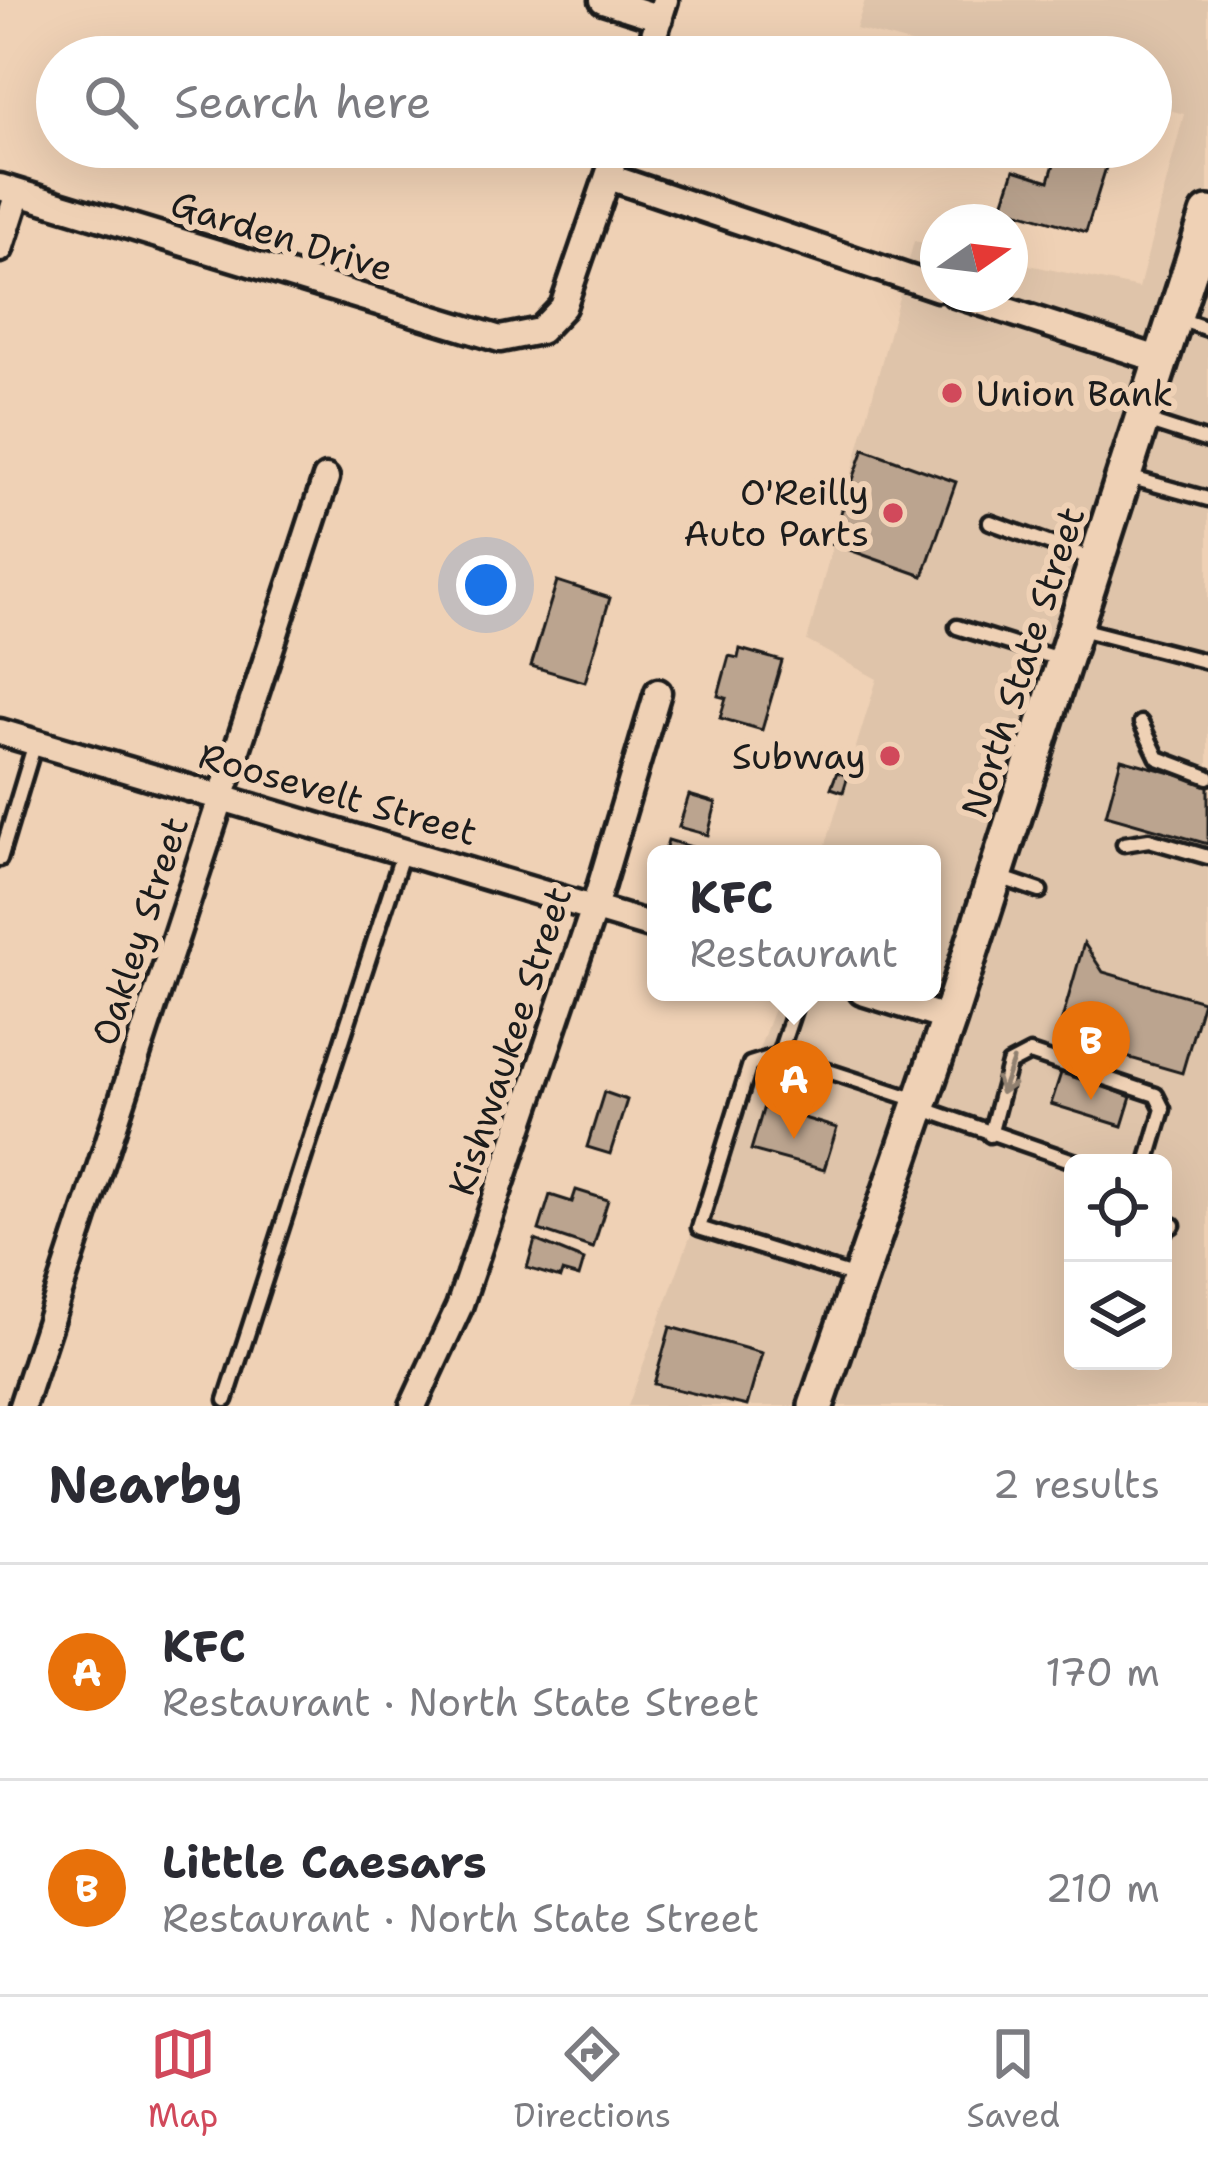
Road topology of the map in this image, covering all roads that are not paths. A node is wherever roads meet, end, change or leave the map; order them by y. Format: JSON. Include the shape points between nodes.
{"nodes":[{"id":1,"x":602,"y":0,"type":"edge"},
{"id":2,"x":663,"y":9,"type":"edge"},
{"id":3,"x":612,"y":168,"type":"edge"},
{"id":4,"x":609,"y":177,"type":"junction"},
{"id":5,"x":9,"y":190,"type":"edge"},
{"id":6,"x":1208,"y":214,"type":"edge"},
{"id":7,"x":0,"y":249,"type":"edge"},
{"id":8,"x":920,"y":283,"type":"edge"},
{"id":9,"x":1011,"y":312,"type":"edge"},
{"id":10,"x":1174,"y":317,"type":"junction"},
{"id":11,"x":1208,"y":329,"type":"edge"},
{"id":12,"x":1160,"y":360,"type":"junction"},
{"id":13,"x":1142,"y":420,"type":"junction"},
{"id":14,"x":1208,"y":441,"type":"edge"},
{"id":15,"x":1124,"y":476,"type":"junction"},
{"id":16,"x":326,"y":478,"type":"dead end"},
{"id":17,"x":1208,"y":499,"type":"edge"},
{"id":18,"x":990,"y":522,"type":"dead end"},
{"id":19,"x":1096,"y":561,"type":"junction"},
{"id":20,"x":957,"y":627,"type":"dead end"},
{"id":21,"x":1075,"y":627,"type":"junction"},
{"id":22,"x":1064,"y":660,"type":"junction"},
{"id":23,"x":1208,"y":662,"type":"edge"},
{"id":24,"x":658,"y":692,"type":"dead end"},
{"id":25,"x":1141,"y":722,"type":"dead end"},
{"id":26,"x":0,"y":732,"type":"edge"},
{"id":27,"x":35,"y":742,"type":"junction"},
{"id":28,"x":1208,"y":777,"type":"edge"},
{"id":29,"x":222,"y":797,"type":"junction"},
{"id":30,"x":1124,"y":844,"type":"dead end"},
{"id":31,"x":403,"y":851,"type":"junction"},
{"id":32,"x":1208,"y":856,"type":"edge"},
{"id":33,"x":0,"y":860,"type":"edge"},
{"id":34,"x":995,"y":876,"type":"junction"},
{"id":35,"x":1040,"y":891,"type":"dead end"},
{"id":36,"x":594,"y":908,"type":"junction"},
{"id":37,"x":647,"y":924,"type":"edge"},
{"id":38,"x":797,"y":1001,"type":"edge"},
{"id":39,"x":891,"y":1001,"type":"edge"},
{"id":40,"x":949,"y":1019,"type":"junction"},
{"id":41,"x":779,"y":1054,"type":"junction"},
{"id":42,"x":921,"y":1104,"type":"junction"},
{"id":43,"x":990,"y":1135,"type":"junction"},
{"id":44,"x":1150,"y":1154,"type":"edge"},
{"id":45,"x":1064,"y":1158,"type":"edge"},
{"id":46,"x":860,"y":1279,"type":"junction"},
{"id":47,"x":226,"y":1400,"type":"dead end"},
{"id":48,"x":22,"y":1406,"type":"edge"},
{"id":49,"x":413,"y":1406,"type":"edge"},
{"id":50,"x":816,"y":1406,"type":"edge"}],
"edges":[{"from":1,"to":2,"type":"street"},
{"from":3,"to":4,"type":"street","name":"Garden Drive"},
{"from":4,"to":5,"type":"street","name":"Garden Drive","via":[[562,307],[540,332],[500,339]]},
{"from":4,"to":8,"type":"street"},
{"from":5,"to":7,"type":"street"},
{"from":6,"to":10,"type":"main road","name":"North State Street"},
{"from":9,"to":12,"type":"street"},
{"from":10,"to":11,"type":"lane"},
{"from":10,"to":12,"type":"main road","name":"North State Street"},
{"from":12,"to":13,"type":"main road","name":"North State Street"},
{"from":13,"to":14,"type":"lane"},
{"from":13,"to":15,"type":"main road","name":"North State Street"},
{"from":15,"to":17,"type":"lane"},
{"from":15,"to":19,"type":"main road","name":"North State Street"},
{"from":16,"to":29,"type":"street","name":"Oakley Street"},
{"from":18,"to":19,"type":"lane"},
{"from":19,"to":21,"type":"main road","name":"North State Street"},
{"from":20,"to":22,"type":"lane"},
{"from":21,"to":22,"type":"main road","name":"North State Street"},
{"from":21,"to":23,"type":"lane"},
{"from":22,"to":34,"type":"main road","name":"North State Street"},
{"from":24,"to":36,"type":"street","name":"Kishwaukee Street"},
{"from":25,"to":28,"type":"lane","via":[[1159,758]]},
{"from":26,"to":27,"type":"street","name":"Roosevelt Street"},
{"from":27,"to":29,"type":"street","name":"Roosevelt Street"},
{"from":27,"to":33,"type":"lane"},
{"from":29,"to":31,"type":"street","name":"Roosevelt Street"},
{"from":29,"to":48,"type":"street","name":"Oakley Street"},
{"from":30,"to":32,"type":"lane","via":[[1150,840]]},
{"from":31,"to":36,"type":"street","name":"Roosevelt Street"},
{"from":31,"to":47,"type":"lane"},
{"from":34,"to":35,"type":"lane"},
{"from":34,"to":40,"type":"main road","name":"North State Street"},
{"from":36,"to":37,"type":"street","name":"Roosevelt Street"},
{"from":36,"to":49,"type":"street","name":"Kishwaukee Street","via":[[459,1307]]},
{"from":38,"to":41,"type":"lane"},
{"from":39,"to":40,"type":"street"},
{"from":40,"to":42,"type":"main road","name":"North State Street"},
{"from":41,"to":42,"type":"lane"},
{"from":41,"to":46,"type":"lane","via":[[750,1064],[699,1228]]},
{"from":42,"to":43,"type":"lane"},
{"from":42,"to":46,"type":"main road","name":"North State Street"},
{"from":44,"to":43,"type":"lane","one_way":true,"via":[[1163,1109],[1156,1095],[1030,1053],[1010,1064]]},
{"from":43,"to":45,"type":"lane"},
{"from":46,"to":50,"type":"main road","name":"North State Street"}]}
